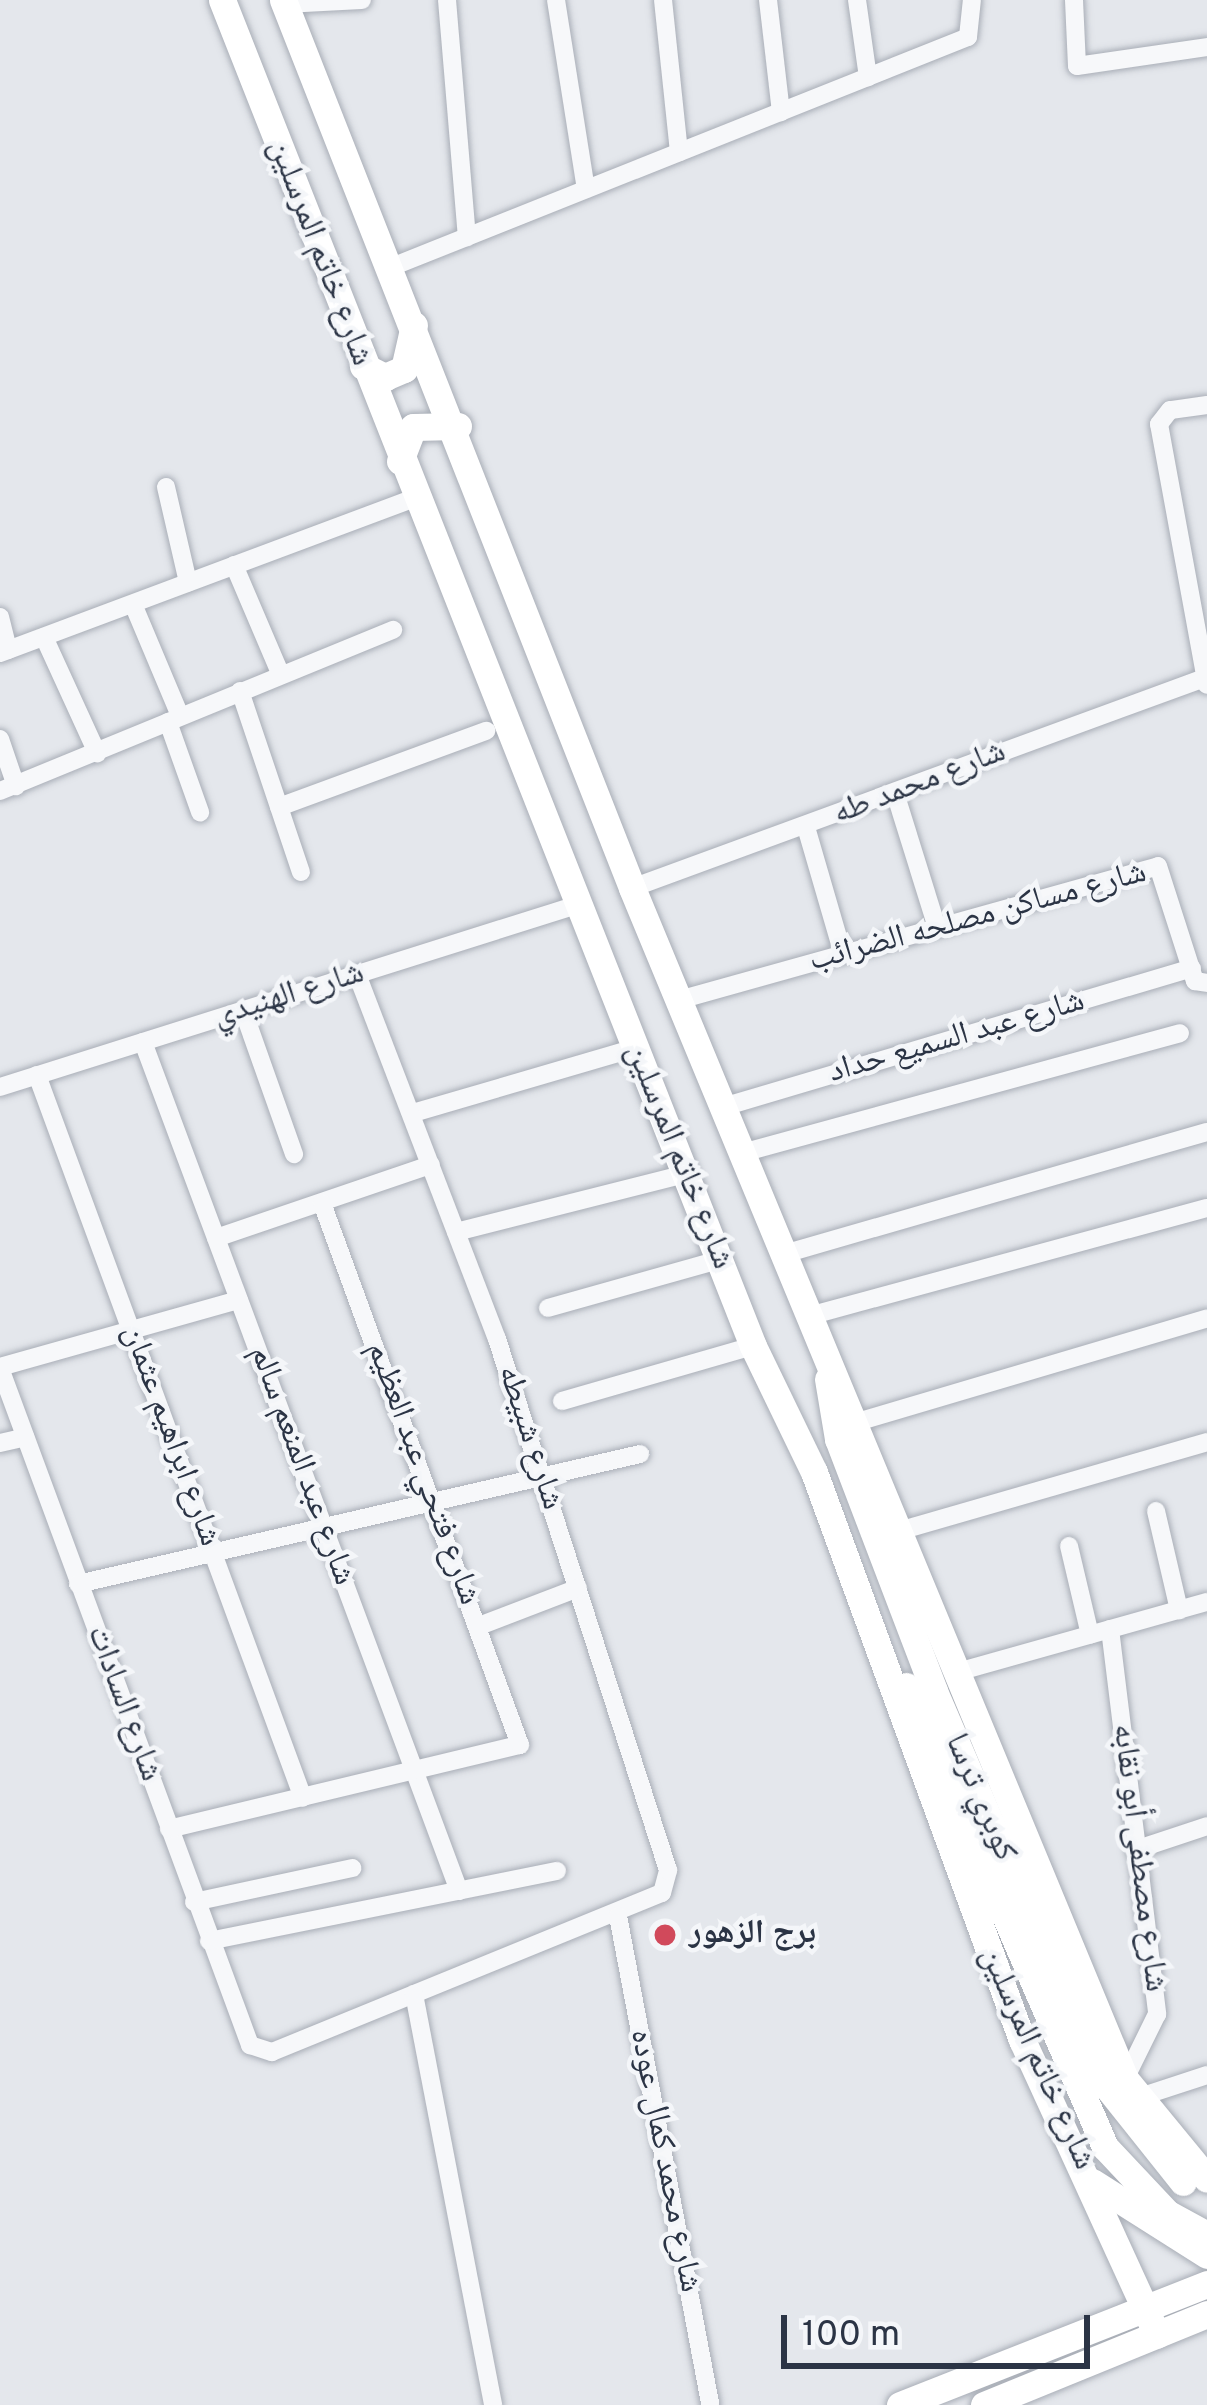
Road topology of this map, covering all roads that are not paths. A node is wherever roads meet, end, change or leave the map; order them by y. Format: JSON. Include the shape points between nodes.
{"nodes":[{"id":1,"x":222,"y":0,"type":"edge"},
{"id":2,"x":362,"y":0,"type":"edge"},
{"id":3,"x":447,"y":0,"type":"edge"},
{"id":4,"x":556,"y":0,"type":"edge"},
{"id":5,"x":663,"y":0,"type":"edge"},
{"id":6,"x":768,"y":0,"type":"edge"},
{"id":7,"x":857,"y":0,"type":"edge"},
{"id":8,"x":972,"y":0,"type":"edge"},
{"id":9,"x":1074,"y":0,"type":"edge"},
{"id":10,"x":284,"y":2,"type":"edge"},
{"id":11,"x":1207,"y":47,"type":"edge"},
{"id":12,"x":868,"y":77,"type":"junction"},
{"id":13,"x":781,"y":112,"type":"junction"},
{"id":14,"x":679,"y":152,"type":"junction"},
{"id":15,"x":586,"y":189,"type":"junction"},
{"id":16,"x":467,"y":237,"type":"junction"},
{"id":17,"x":394,"y":266,"type":"junction"},
{"id":18,"x":415,"y":317,"type":"junction"},
{"id":19,"x":363,"y":366,"type":"junction"},
{"id":20,"x":1207,"y":405,"type":"edge"},
{"id":21,"x":458,"y":426,"type":"junction"},
{"id":22,"x":400,"y":461,"type":"junction"},
{"id":23,"x":166,"y":487,"type":"dead end"},
{"id":24,"x":414,"y":498,"type":"junction"},
{"id":25,"x":234,"y":565,"type":"junction"},
{"id":26,"x":188,"y":583,"type":"junction"},
{"id":27,"x":133,"y":604,"type":"junction"},
{"id":28,"x":0,"y":617,"type":"edge"},
{"id":29,"x":393,"y":630,"type":"dead end"},
{"id":30,"x":44,"y":637,"type":"junction"},
{"id":31,"x":4,"y":652,"type":"edge"},
{"id":32,"x":280,"y":674,"type":"junction"},
{"id":33,"x":1206,"y":680,"type":"edge"},
{"id":34,"x":240,"y":691,"type":"junction"},
{"id":35,"x":174,"y":719,"type":"junction"},
{"id":36,"x":486,"y":730,"type":"dead end"},
{"id":37,"x":0,"y":739,"type":"edge"},
{"id":38,"x":97,"y":753,"type":"junction"},
{"id":39,"x":8,"y":788,"type":"edge"},
{"id":40,"x":896,"y":796,"type":"junction"},
{"id":41,"x":280,"y":807,"type":"junction"},
{"id":42,"x":200,"y":812,"type":"dead end"},
{"id":43,"x":806,"y":827,"type":"junction"},
{"id":44,"x":301,"y":872,"type":"dead end"},
{"id":45,"x":632,"y":888,"type":"junction"},
{"id":46,"x":577,"y":905,"type":"junction"},
{"id":47,"x":937,"y":928,"type":"junction"},
{"id":48,"x":843,"y":954,"type":"junction"},
{"id":49,"x":357,"y":975,"type":"junction"},
{"id":50,"x":1198,"y":978,"type":"edge"},
{"id":51,"x":679,"y":1000,"type":"junction"},
{"id":52,"x":243,"y":1010,"type":"junction"},
{"id":53,"x":1180,"y":1033,"type":"dead end"},
{"id":54,"x":142,"y":1042,"type":"junction"},
{"id":55,"x":634,"y":1048,"type":"junction"},
{"id":56,"x":37,"y":1075,"type":"junction"},
{"id":57,"x":0,"y":1087,"type":"edge"},
{"id":58,"x":723,"y":1107,"type":"junction"},
{"id":59,"x":413,"y":1113,"type":"junction"},
{"id":60,"x":1207,"y":1132,"type":"edge"},
{"id":61,"x":742,"y":1153,"type":"junction"},
{"id":62,"x":294,"y":1154,"type":"dead end"},
{"id":63,"x":431,"y":1165,"type":"junction"},
{"id":64,"x":685,"y":1174,"type":"junction"},
{"id":65,"x":322,"y":1203,"type":"junction"},
{"id":66,"x":1207,"y":1208,"type":"edge"},
{"id":67,"x":456,"y":1232,"type":"junction"},
{"id":68,"x":216,"y":1238,"type":"junction"},
{"id":69,"x":784,"y":1254,"type":"junction"},
{"id":70,"x":719,"y":1260,"type":"junction"},
{"id":71,"x":239,"y":1300,"type":"junction"},
{"id":72,"x":548,"y":1308,"type":"dead end"},
{"id":73,"x":809,"y":1316,"type":"junction"},
{"id":74,"x":1207,"y":1318,"type":"edge"},
{"id":75,"x":131,"y":1330,"type":"junction"},
{"id":76,"x":753,"y":1346,"type":"junction"},
{"id":77,"x":828,"y":1358,"type":"junction"},
{"id":78,"x":0,"y":1368,"type":"edge"},
{"id":79,"x":562,"y":1401,"type":"dead end"},
{"id":80,"x":857,"y":1422,"type":"junction"},
{"id":81,"x":25,"y":1436,"type":"junction"},
{"id":82,"x":1207,"y":1442,"type":"edge"},
{"id":83,"x":0,"y":1443,"type":"edge"},
{"id":84,"x":640,"y":1454,"type":"dead end"},
{"id":85,"x":814,"y":1472,"type":"junction"},
{"id":86,"x":542,"y":1474,"type":"junction"},
{"id":87,"x":432,"y":1500,"type":"junction"},
{"id":88,"x":1156,"y":1511,"type":"dead end"},
{"id":89,"x":323,"y":1525,"type":"junction"},
{"id":90,"x":899,"y":1531,"type":"junction"},
{"id":91,"x":1069,"y":1546,"type":"dead end"},
{"id":92,"x":212,"y":1549,"type":"junction"},
{"id":93,"x":78,"y":1584,"type":"junction"},
{"id":94,"x":578,"y":1588,"type":"junction"},
{"id":95,"x":1206,"y":1604,"type":"edge"},
{"id":96,"x":1179,"y":1610,"type":"junction"},
{"id":97,"x":478,"y":1626,"type":"junction"},
{"id":98,"x":1100,"y":1632,"type":"junction"},
{"id":99,"x":954,"y":1673,"type":"junction"},
{"id":100,"x":415,"y":1772,"type":"junction"},
{"id":101,"x":303,"y":1798,"type":"junction"},
{"id":102,"x":1207,"y":1826,"type":"edge"},
{"id":103,"x":169,"y":1828,"type":"junction"},
{"id":104,"x":1135,"y":1850,"type":"junction"},
{"id":105,"x":352,"y":1868,"type":"dead end"},
{"id":106,"x":557,"y":1871,"type":"dead end"},
{"id":107,"x":459,"y":1891,"type":"junction"},
{"id":108,"x":194,"y":1902,"type":"junction"},
{"id":109,"x":618,"y":1916,"type":"junction"},
{"id":110,"x":208,"y":1941,"type":"junction"},
{"id":111,"x":414,"y":1994,"type":"junction"},
{"id":112,"x":1207,"y":2075,"type":"edge"},
{"id":113,"x":1131,"y":2101,"type":"junction"},
{"id":114,"x":1207,"y":2179,"type":"edge"},
{"id":115,"x":1089,"y":2180,"type":"junction"},
{"id":116,"x":1207,"y":2197,"type":"edge"},
{"id":117,"x":1207,"y":2235,"type":"edge"},
{"id":118,"x":1207,"y":2255,"type":"edge"},
{"id":119,"x":1207,"y":2284,"type":"edge"},
{"id":120,"x":1147,"y":2307,"type":"junction"},
{"id":121,"x":1207,"y":2314,"type":"edge"},
{"id":122,"x":1157,"y":2335,"type":"junction"},
{"id":123,"x":493,"y":2405,"type":"edge"},
{"id":124,"x":710,"y":2405,"type":"edge"},
{"id":125,"x":900,"y":2405,"type":"edge"},
{"id":126,"x":984,"y":2405,"type":"edge"}],
"edges":[{"from":1,"to":19,"type":"main road","name":"شارع خاتم المرسلين"},
{"from":2,"to":10,"type":"street"},
{"from":3,"to":16,"type":"street"},
{"from":4,"to":15,"type":"street"},
{"from":5,"to":14,"type":"street"},
{"from":6,"to":13,"type":"street"},
{"from":7,"to":12,"type":"street"},
{"from":8,"to":12,"type":"street","via":[[975,26]]},
{"from":9,"to":11,"type":"street","via":[[1072,60],[1085,66]]},
{"from":10,"to":17,"type":"main road","name":"شارع خاتم المرسلين"},
{"from":12,"to":13,"type":"street"},
{"from":13,"to":14,"type":"street"},
{"from":14,"to":15,"type":"street"},
{"from":15,"to":16,"type":"street"},
{"from":16,"to":17,"type":"street"},
{"from":17,"to":18,"type":"main road","name":"شارع خاتم المرسلين"},
{"from":18,"to":19,"type":"main road","via":[[404,369],[385,376]]},
{"from":18,"to":21,"type":"main road","name":"شارع خاتم المرسلين"},
{"from":19,"to":22,"type":"main road","name":"شارع خاتم المرسلين"},
{"from":20,"to":33,"type":"street","via":[[1170,410],[1159,433]]},
{"from":21,"to":22,"type":"main road","via":[[413,427]]},
{"from":21,"to":45,"type":"main road","name":"شارع خاتم المرسلين"},
{"from":22,"to":24,"type":"main road","name":"شارع خاتم المرسلين"},
{"from":23,"to":26,"type":"street"},
{"from":24,"to":25,"type":"street"},
{"from":24,"to":46,"type":"main road","name":"شارع خاتم المرسلين"},
{"from":25,"to":26,"type":"street"},
{"from":25,"to":32,"type":"street"},
{"from":26,"to":27,"type":"street"},
{"from":27,"to":30,"type":"street"},
{"from":27,"to":35,"type":"street"},
{"from":28,"to":31,"type":"street"},
{"from":29,"to":32,"type":"street"},
{"from":30,"to":31,"type":"street"},
{"from":30,"to":38,"type":"street"},
{"from":32,"to":34,"type":"street"},
{"from":33,"to":40,"type":"street","name":"شارع محمد طه"},
{"from":34,"to":35,"type":"street"},
{"from":34,"to":41,"type":"street"},
{"from":35,"to":38,"type":"street"},
{"from":35,"to":42,"type":"street"},
{"from":36,"to":41,"type":"street"},
{"from":37,"to":39,"type":"street"},
{"from":38,"to":39,"type":"street"},
{"from":40,"to":43,"type":"street","name":"شارع محمد طه"},
{"from":40,"to":47,"type":"street"},
{"from":41,"to":44,"type":"street"},
{"from":43,"to":45,"type":"street","name":"شارع محمد طه"},
{"from":43,"to":48,"type":"street"},
{"from":45,"to":51,"type":"main road","name":"شارع خاتم المرسلين"},
{"from":46,"to":49,"type":"street","name":"شارع الهنيدي"},
{"from":46,"to":55,"type":"main road","name":"شارع خاتم المرسلين"},
{"from":47,"to":48,"type":"street","name":"شارع مساكن مصلحه الضرائب"},
{"from":47,"to":50,"type":"street","name":"شارع مساكن مصلحه الضرائب","via":[[1158,866]]},
{"from":48,"to":51,"type":"street","name":"شارع مساكن مصلحه الضرائب"},
{"from":49,"to":52,"type":"street","name":"شارع الهنيدي"},
{"from":49,"to":59,"type":"street","name":"شارع شبيطه"},
{"from":50,"to":58,"type":"street","name":"شارع عبد السميع حداد"},
{"from":51,"to":58,"type":"main road","name":"شارع خاتم المرسلين"},
{"from":52,"to":54,"type":"street","name":"شارع الهنيدي"},
{"from":52,"to":62,"type":"street"},
{"from":53,"to":61,"type":"street"},
{"from":54,"to":56,"type":"street","name":"شارع الهنيدي"},
{"from":54,"to":68,"type":"street","name":"شارع عبد المنعم سالم"},
{"from":55,"to":59,"type":"street"},
{"from":55,"to":64,"type":"main road","name":"شارع خاتم المرسلين"},
{"from":56,"to":57,"type":"street","name":"شارع الهنيدي"},
{"from":56,"to":75,"type":"street","name":"شارع ابراهيم عثمان"},
{"from":58,"to":61,"type":"main road","name":"شارع خاتم المرسلين"},
{"from":59,"to":63,"type":"street","name":"شارع شبيطه"},
{"from":60,"to":69,"type":"street"},
{"from":61,"to":69,"type":"main road","name":"شارع خاتم المرسلين"},
{"from":63,"to":65,"type":"street"},
{"from":63,"to":67,"type":"street","name":"شارع شبيطه"},
{"from":64,"to":67,"type":"street"},
{"from":64,"to":70,"type":"main road","name":"شارع خاتم المرسلين"},
{"from":65,"to":68,"type":"street"},
{"from":65,"to":87,"type":"street","name":"شارع فتحي عبد العظيم"},
{"from":66,"to":73,"type":"street"},
{"from":67,"to":86,"type":"street","name":"شارع شبيطه"},
{"from":68,"to":71,"type":"street","name":"شارع عبد المنعم سالم"},
{"from":69,"to":73,"type":"main road","name":"شارع خاتم المرسلين"},
{"from":70,"to":72,"type":"street"},
{"from":70,"to":76,"type":"main road","name":"شارع خاتم المرسلين"},
{"from":71,"to":75,"type":"street"},
{"from":71,"to":89,"type":"street","name":"شارع عبد المنعم سالم"},
{"from":73,"to":77,"type":"main road","name":"شارع خاتم المرسلين"},
{"from":74,"to":80,"type":"street"},
{"from":75,"to":78,"type":"street"},
{"from":75,"to":92,"type":"street","name":"شارع ابراهيم عثمان"},
{"from":76,"to":79,"type":"street"},
{"from":76,"to":85,"type":"main road","name":"شارع خاتم المرسلين"},
{"from":77,"to":80,"type":"main road","name":"شارع خاتم المرسلين"},
{"from":77,"to":113,"type":"main road","name":"كوبري ترسا","via":[[838,1439],[934,1691]]},
{"from":78,"to":81,"type":"street","name":"شارع السادات"},
{"from":80,"to":90,"type":"main road","name":"شارع خاتم المرسلين"},
{"from":81,"to":83,"type":"street"},
{"from":81,"to":93,"type":"street","name":"شارع السادات"},
{"from":82,"to":90,"type":"street"},
{"from":84,"to":86,"type":"street"},
{"from":85,"to":115,"type":"main road","name":"شارع خاتم المرسلين","via":[[1022,2040]]},
{"from":85,"to":117,"type":"main road","name":"كوبري ترسا","via":[[1105,2146],[1167,2212]]},
{"from":86,"to":87,"type":"street"},
{"from":86,"to":94,"type":"street","name":"شارع شبيطه"},
{"from":87,"to":89,"type":"street"},
{"from":87,"to":97,"type":"street","name":"شارع فتحي عبد العظيم"},
{"from":88,"to":96,"type":"street"},
{"from":89,"to":92,"type":"street"},
{"from":89,"to":100,"type":"street","name":"شارع عبد المنعم سالم"},
{"from":90,"to":99,"type":"main road","name":"شارع خاتم المرسلين"},
{"from":91,"to":98,"type":"street","name":"شارع مصطفى أبو نقابه"},
{"from":92,"to":93,"type":"street"},
{"from":92,"to":101,"type":"street","name":"شارع ابراهيم عثمان"},
{"from":93,"to":103,"type":"street","name":"شارع السادات"},
{"from":94,"to":97,"type":"street"},
{"from":94,"to":109,"type":"street","name":"شارع شبيطه","via":[[668,1870],[649,1901]]},
{"from":95,"to":96,"type":"street"},
{"from":96,"to":98,"type":"street"},
{"from":97,"to":100,"type":"street","name":"شارع فتحي عبد العظيم","via":[[520,1745]]},
{"from":98,"to":99,"type":"street"},
{"from":98,"to":104,"type":"street","name":"شارع مصطفى أبو نقابه"},
{"from":99,"to":113,"type":"main road","name":"شارع خاتم المرسلين"},
{"from":100,"to":101,"type":"street"},
{"from":100,"to":107,"type":"street","name":"شارع عبد المنعم سالم"},
{"from":101,"to":103,"type":"street"},
{"from":102,"to":104,"type":"street"},
{"from":103,"to":108,"type":"street","name":"شارع السادات"},
{"from":104,"to":113,"type":"street","name":"شارع مصطفى أبو نقابه","via":[[1156,2014]]},
{"from":105,"to":108,"type":"street"},
{"from":106,"to":107,"type":"street"},
{"from":107,"to":110,"type":"street"},
{"from":108,"to":110,"type":"street","name":"شارع السادات"},
{"from":109,"to":111,"type":"street"},
{"from":109,"to":124,"type":"street","name":"شارع محمد كمال عوده"},
{"from":110,"to":111,"type":"street","name":"شارع السادات","via":[[245,2039],[272,2052]]},
{"from":111,"to":123,"type":"street"},
{"from":112,"to":113,"type":"street"},
{"from":113,"to":114,"type":"main road","name":"شارع خاتم المرسلين"},
{"from":113,"to":116,"type":"main road","name":"كوبري ترسا"},
{"from":115,"to":118,"type":"main road"},
{"from":115,"to":120,"type":"main road","name":"شارع خاتم المرسلين"},
{"from":119,"to":120,"type":"main road"},
{"from":120,"to":122,"type":"main road","name":"شارع خاتم المرسلين"},
{"from":120,"to":125,"type":"main road"},
{"from":121,"to":122,"type":"main road"},
{"from":122,"to":126,"type":"main road"}]}
